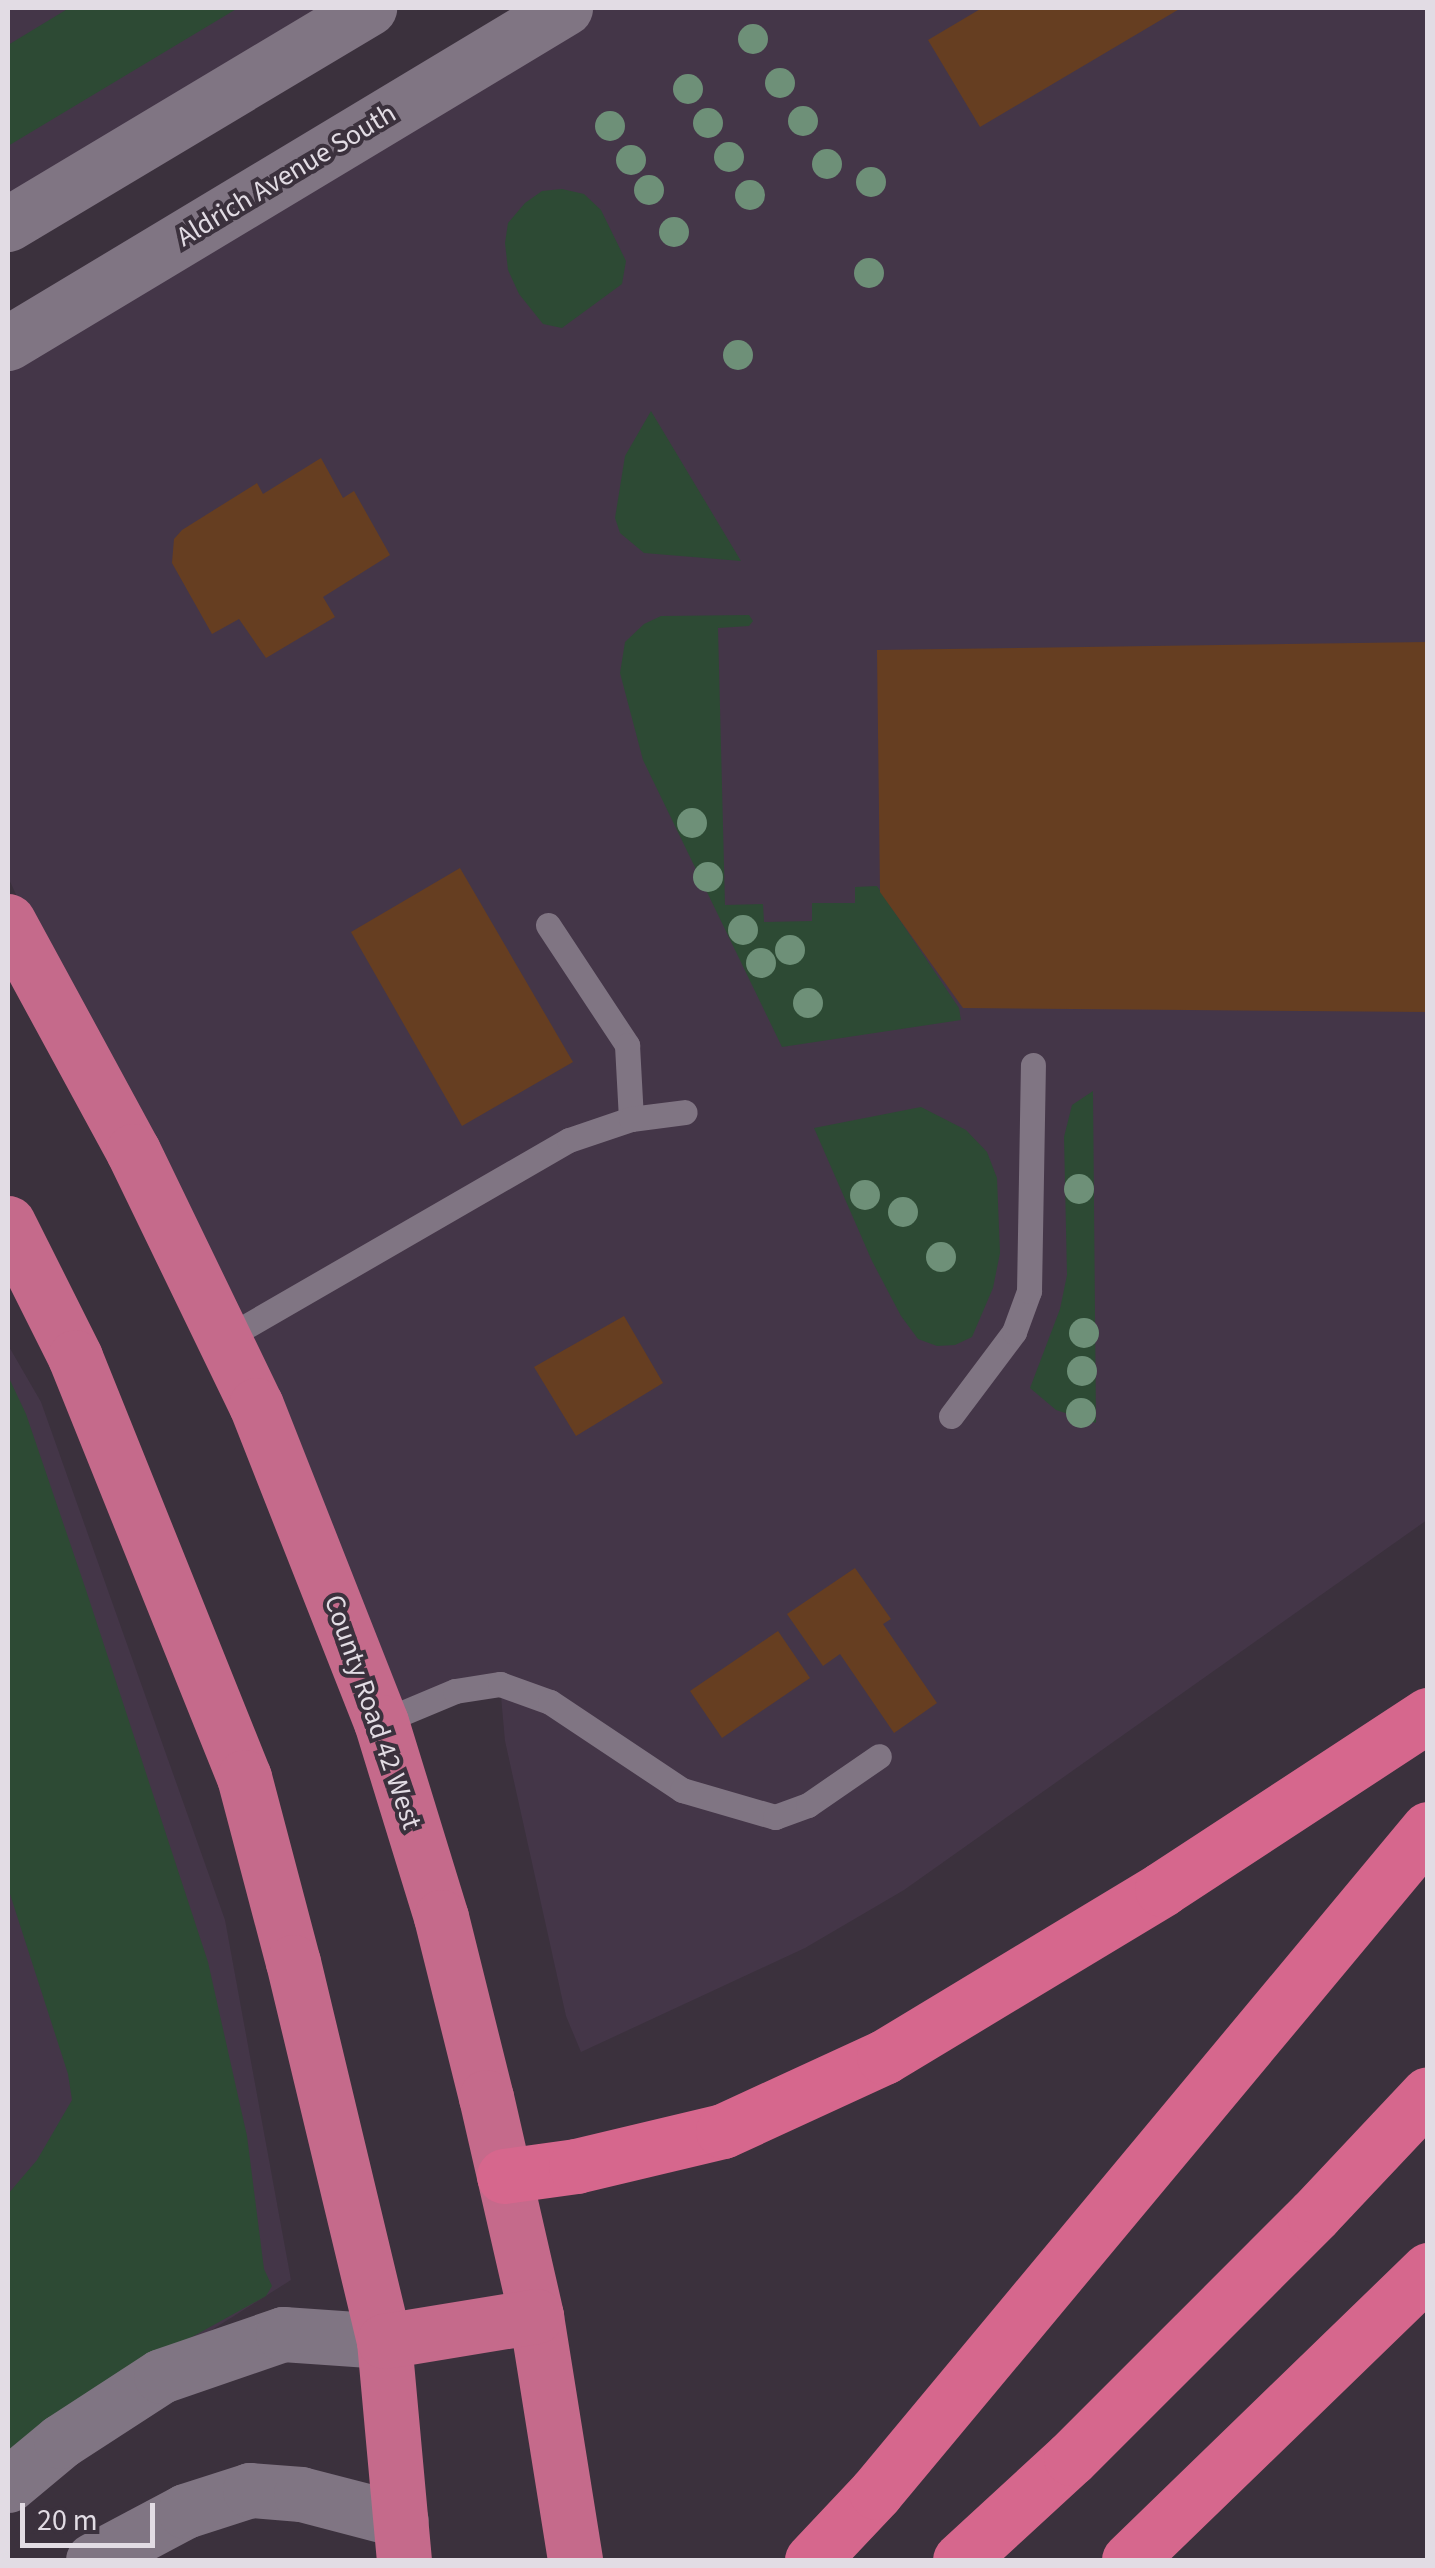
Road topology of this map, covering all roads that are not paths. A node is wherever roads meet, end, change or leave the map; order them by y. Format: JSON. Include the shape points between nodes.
{"nodes":[{"id":1,"x":369,"y":8,"type":"edge"},
{"id":2,"x":565,"y":8,"type":"edge"},
{"id":3,"x":8,"y":224,"type":"edge"},
{"id":4,"x":8,"y":343,"type":"edge"},
{"id":5,"x":8,"y":876,"type":"edge"},
{"id":6,"x":8,"y":921,"type":"edge"},
{"id":7,"x":548,"y":925,"type":"dead end"},
{"id":8,"x":1034,"y":1065,"type":"dead end"},
{"id":9,"x":686,"y":1112,"type":"dead end"},
{"id":10,"x":631,"y":1119,"type":"junction"},
{"id":11,"x":133,"y":1151,"type":"junction"},
{"id":12,"x":8,"y":1223,"type":"edge"},
{"id":13,"x":224,"y":1339,"type":"junction"},
{"id":14,"x":952,"y":1416,"type":"dead end"},
{"id":15,"x":1428,"y":1715,"type":"edge"},
{"id":16,"x":381,"y":1722,"type":"junction"},
{"id":17,"x":879,"y":1756,"type":"dead end"},
{"id":18,"x":1428,"y":1829,"type":"edge"},
{"id":19,"x":1428,"y":2094,"type":"edge"},
{"id":20,"x":504,"y":2176,"type":"junction"},
{"id":21,"x":1428,"y":2270,"type":"edge"},
{"id":22,"x":536,"y":2316,"type":"junction"},
{"id":23,"x":384,"y":2341,"type":"junction"},
{"id":24,"x":8,"y":2485,"type":"edge"},
{"id":25,"x":403,"y":2540,"type":"edge"},
{"id":26,"x":93,"y":2560,"type":"edge"},
{"id":27,"x":575,"y":2560,"type":"edge"},
{"id":28,"x":812,"y":2560,"type":"edge"},
{"id":29,"x":960,"y":2560,"type":"edge"},
{"id":30,"x":1129,"y":2560,"type":"edge"}],
"edges":[{"from":1,"to":3,"type":"street"},
{"from":2,"to":4,"type":"street","name":"Aldrich Avenue South"},
{"from":5,"to":11,"type":"highway"},
{"from":6,"to":11,"type":"highway","name":"County Road 42 West"},
{"from":7,"to":10,"type":"lane","via":[[627,1046]]},
{"from":8,"to":14,"type":"lane","via":[[1029,1291],[1014,1332]]},
{"from":9,"to":10,"type":"lane"},
{"from":10,"to":13,"type":"lane","via":[[569,1140]]},
{"from":11,"to":13,"type":"highway","name":"County Road 42 West"},
{"from":12,"to":23,"type":"highway","via":[[75,1358],[244,1777]]},
{"from":13,"to":16,"type":"highway","name":"County Road 42 West","via":[[282,1460]]},
{"from":15,"to":20,"type":"highway","via":[[1162,1890],[884,2056],[723,2130],[576,2166]]},
{"from":16,"to":17,"type":"lane","via":[[455,1690],[500,1684],[550,1702],[682,1790],[775,1817],[808,1805]]},
{"from":16,"to":20,"type":"highway","name":"County Road 42 West","via":[[441,1918]]},
{"from":18,"to":28,"type":"highway","via":[[876,2492]]},
{"from":19,"to":29,"type":"highway","via":[[1071,2458]]},
{"from":20,"to":22,"type":"highway","name":"County Road 42 West"},
{"from":21,"to":30,"type":"highway"},
{"from":22,"to":23,"type":"highway"},
{"from":22,"to":27,"type":"highway","name":"County Road 42 West"},
{"from":23,"to":24,"type":"street","via":[[283,2334],[161,2376],[61,2441]]},
{"from":23,"to":25,"type":"highway"},
{"from":25,"to":26,"type":"street","via":[[301,2494],[250,2490],[185,2510]]}]}
